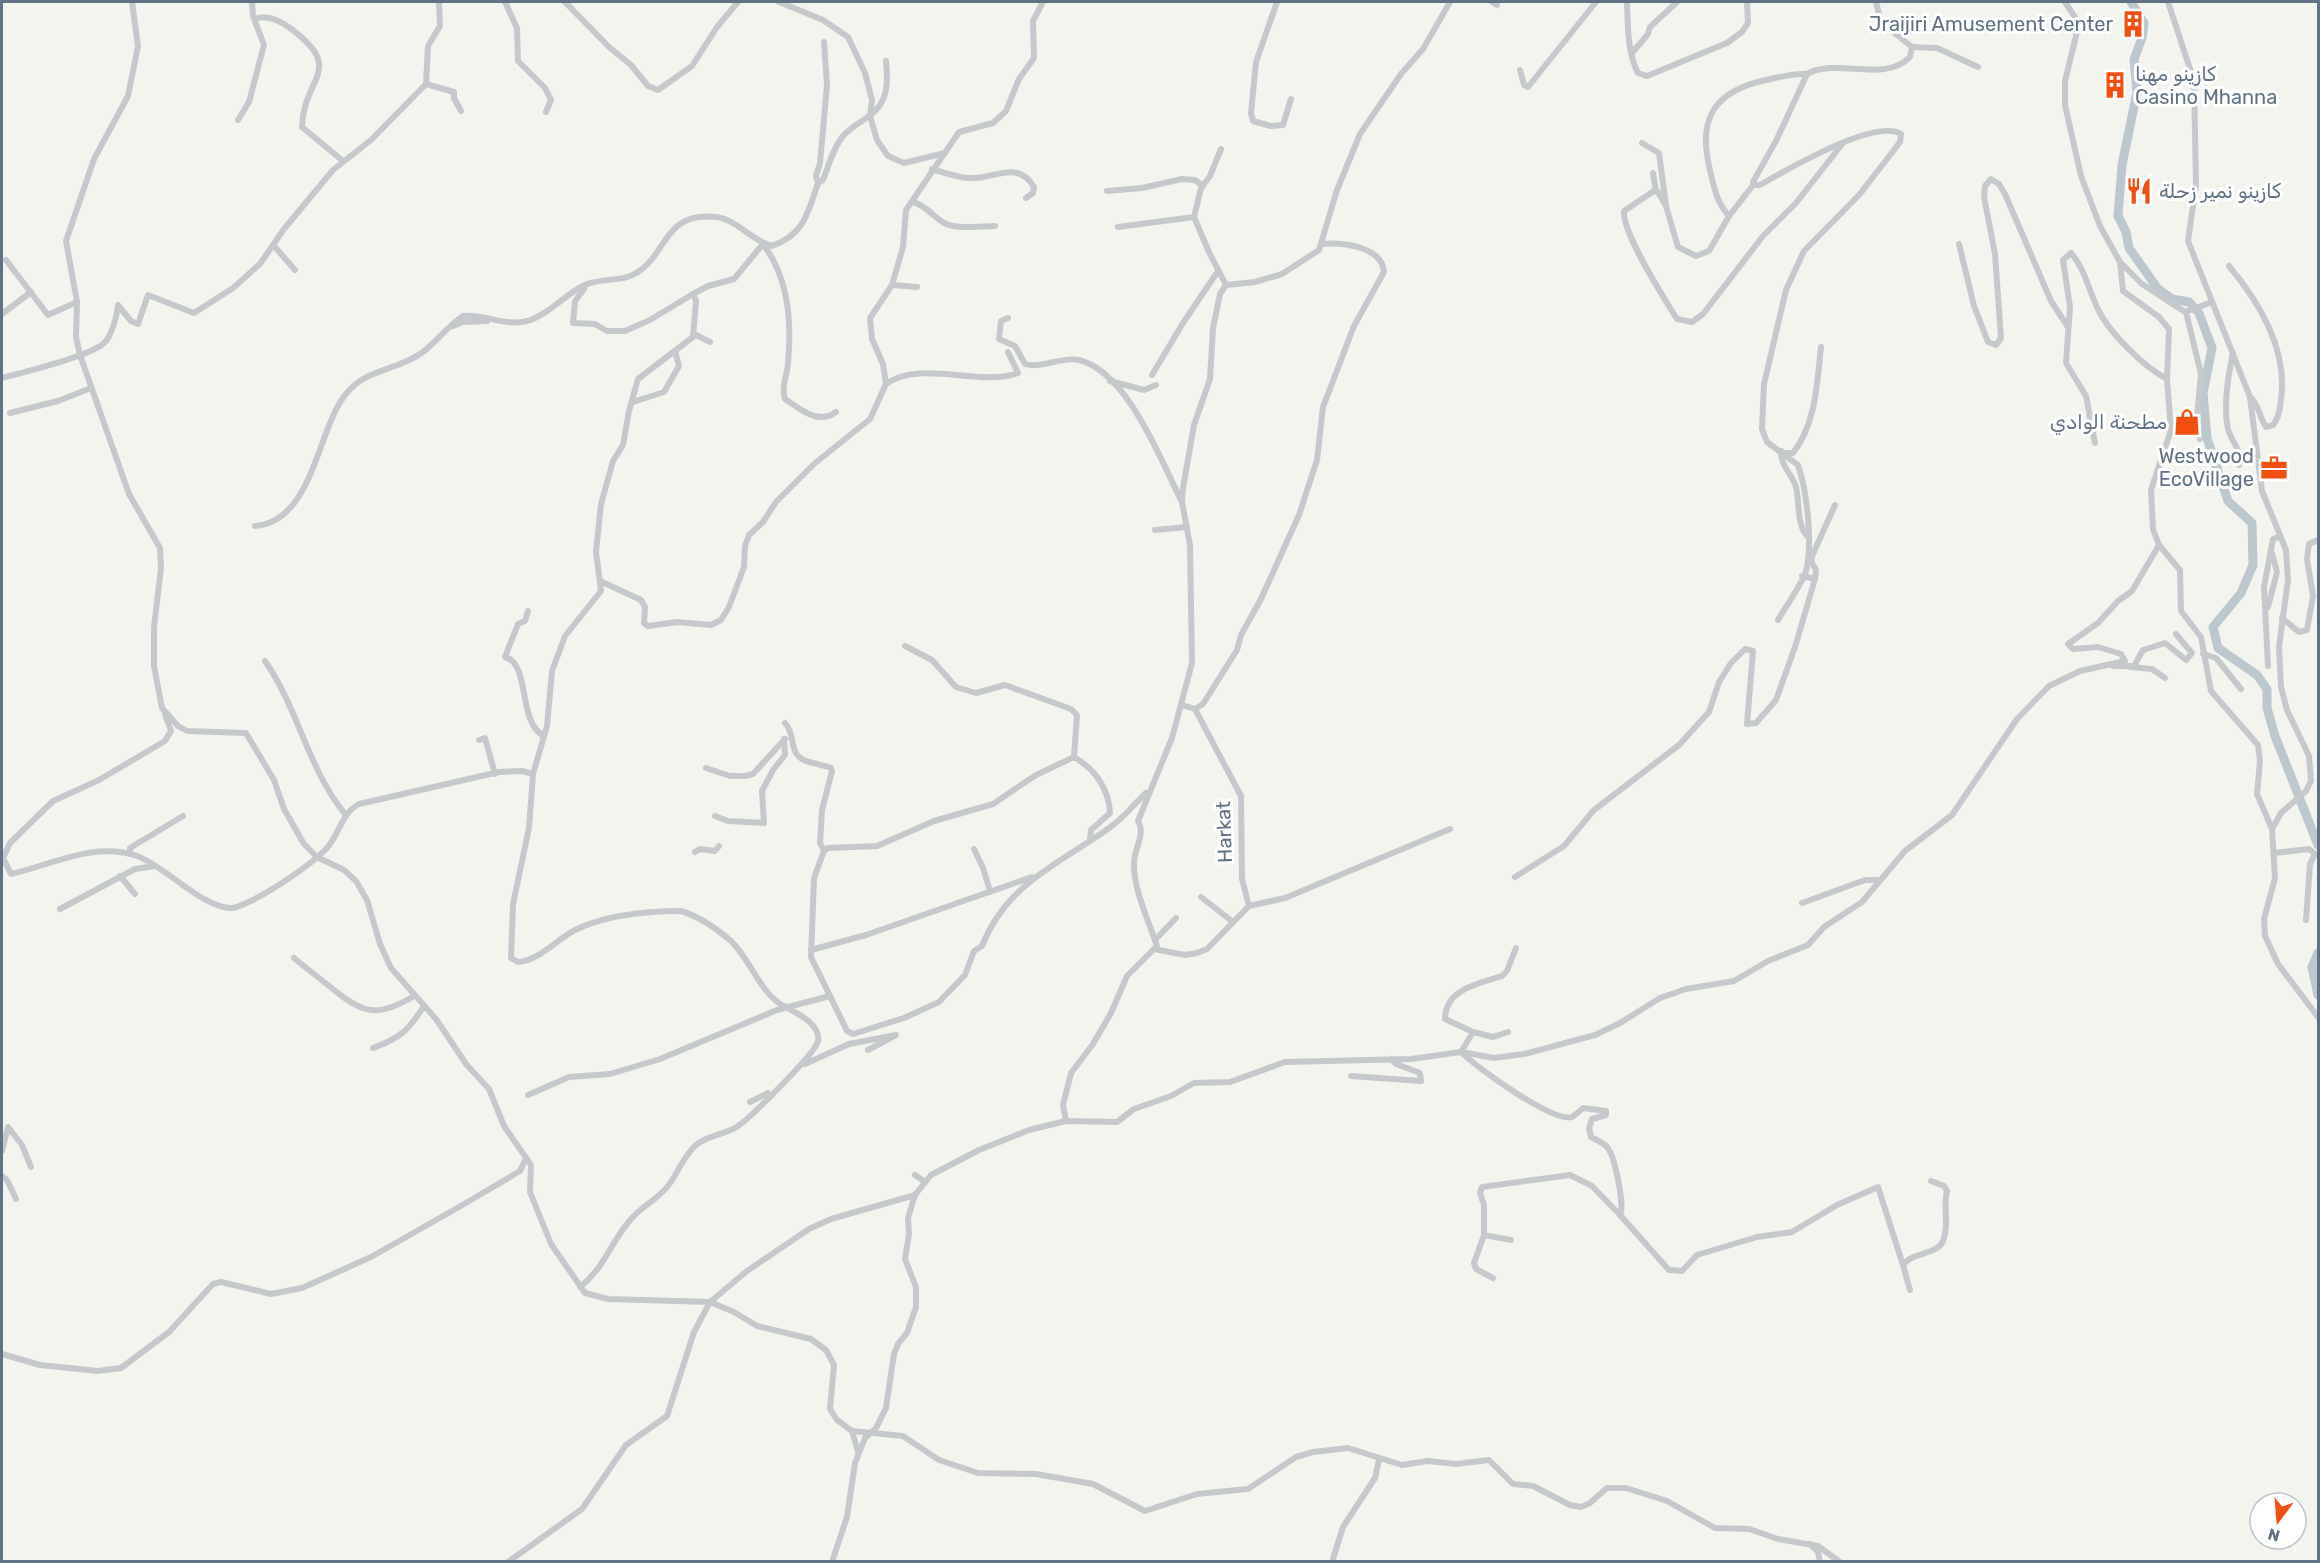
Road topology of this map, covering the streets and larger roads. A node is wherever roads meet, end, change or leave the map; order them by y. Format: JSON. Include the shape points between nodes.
{"nodes":[{"id":1,"x":132,"y":2,"type":"edge"},
{"id":2,"x":252,"y":2,"type":"edge"},
{"id":3,"x":439,"y":2,"type":"edge"},
{"id":4,"x":505,"y":2,"type":"edge"},
{"id":5,"x":565,"y":2,"type":"edge"},
{"id":6,"x":738,"y":2,"type":"edge"},
{"id":7,"x":778,"y":2,"type":"edge"},
{"id":8,"x":1043,"y":2,"type":"edge"},
{"id":9,"x":1277,"y":2,"type":"edge"},
{"id":10,"x":1450,"y":2,"type":"edge"},
{"id":11,"x":1596,"y":2,"type":"edge"},
{"id":12,"x":1628,"y":2,"type":"edge"},
{"id":13,"x":1677,"y":2,"type":"edge"},
{"id":14,"x":1747,"y":2,"type":"edge"},
{"id":15,"x":1876,"y":2,"type":"edge"},
{"id":16,"x":2065,"y":2,"type":"edge"},
{"id":17,"x":2168,"y":2,"type":"edge"},
{"id":18,"x":255,"y":20,"type":"junction"},
{"id":19,"x":824,"y":42,"type":"dead end"},
{"id":20,"x":1912,"y":47,"type":"junction"},
{"id":21,"x":1632,"y":53,"type":"junction"},
{"id":22,"x":886,"y":61,"type":"dead end"},
{"id":23,"x":1978,"y":67,"type":"dead end"},
{"id":24,"x":1520,"y":69,"type":"dead end"},
{"id":25,"x":1807,"y":74,"type":"junction"},
{"id":26,"x":426,"y":84,"type":"junction"},
{"id":27,"x":1291,"y":99,"type":"dead end"},
{"id":28,"x":460,"y":111,"type":"dead end"},
{"id":29,"x":546,"y":112,"type":"dead end"},
{"id":30,"x":870,"y":116,"type":"junction"},
{"id":31,"x":238,"y":120,"type":"dead end"},
{"id":32,"x":1845,"y":141,"type":"junction"},
{"id":33,"x":1642,"y":143,"type":"dead end"},
{"id":34,"x":1221,"y":149,"type":"dead end"},
{"id":35,"x":945,"y":153,"type":"junction"},
{"id":36,"x":343,"y":161,"type":"junction"},
{"id":37,"x":932,"y":169,"type":"junction"},
{"id":38,"x":1653,"y":173,"type":"dead end"},
{"id":39,"x":818,"y":183,"type":"junction"},
{"id":40,"x":1754,"y":184,"type":"junction"},
{"id":41,"x":1203,"y":186,"type":"junction"},
{"id":42,"x":1107,"y":191,"type":"dead end"},
{"id":43,"x":1656,"y":191,"type":"junction"},
{"id":44,"x":1026,"y":198,"type":"dead end"},
{"id":45,"x":913,"y":202,"type":"junction"},
{"id":46,"x":1666,"y":206,"type":"junction"},
{"id":47,"x":1730,"y":216,"type":"junction"},
{"id":48,"x":1194,"y":217,"type":"junction"},
{"id":49,"x":995,"y":226,"type":"dead end"},
{"id":50,"x":1118,"y":227,"type":"dead end"},
{"id":51,"x":763,"y":244,"type":"junction"},
{"id":52,"x":1322,"y":244,"type":"junction"},
{"id":53,"x":1959,"y":244,"type":"dead end"},
{"id":54,"x":274,"y":246,"type":"junction"},
{"id":55,"x":6,"y":260,"type":"dead end"},
{"id":56,"x":2120,"y":262,"type":"junction"},
{"id":57,"x":2229,"y":266,"type":"dead end"},
{"id":58,"x":295,"y":270,"type":"dead end"},
{"id":59,"x":1218,"y":271,"type":"junction"},
{"id":60,"x":2132,"y":276,"type":"junction"},
{"id":61,"x":2124,"y":280,"type":"junction"},
{"id":62,"x":590,"y":283,"type":"junction"},
{"id":63,"x":892,"y":285,"type":"junction"},
{"id":64,"x":1226,"y":285,"type":"junction"},
{"id":65,"x":917,"y":287,"type":"dead end"},
{"id":66,"x":31,"y":292,"type":"junction"},
{"id":67,"x":693,"y":294,"type":"junction"},
{"id":68,"x":77,"y":302,"type":"junction"},
{"id":69,"x":2212,"y":302,"type":"junction"},
{"id":70,"x":2189,"y":311,"type":"junction"},
{"id":71,"x":2,"y":314,"type":"edge"},
{"id":72,"x":1008,"y":318,"type":"dead end"},
{"id":73,"x":2067,"y":327,"type":"junction"},
{"id":74,"x":693,"y":334,"type":"junction"},
{"id":75,"x":710,"y":342,"type":"dead end"},
{"id":76,"x":1821,"y":347,"type":"dead end"},
{"id":77,"x":675,"y":351,"type":"junction"},
{"id":78,"x":1008,"y":352,"type":"dead end"},
{"id":79,"x":2234,"y":352,"type":"junction"},
{"id":80,"x":80,"y":355,"type":"junction"},
{"id":81,"x":1152,"y":375,"type":"dead end"},
{"id":82,"x":2,"y":378,"type":"edge"},
{"id":83,"x":2167,"y":379,"type":"junction"},
{"id":84,"x":1110,"y":381,"type":"junction"},
{"id":85,"x":886,"y":384,"type":"junction"},
{"id":86,"x":1156,"y":385,"type":"dead end"},
{"id":87,"x":91,"y":388,"type":"junction"},
{"id":88,"x":2250,"y":397,"type":"junction"},
{"id":89,"x":633,"y":402,"type":"junction"},
{"id":90,"x":836,"y":412,"type":"dead end"},
{"id":91,"x":9,"y":413,"type":"dead end"},
{"id":92,"x":2200,"y":439,"type":"dead end"},
{"id":93,"x":2095,"y":442,"type":"dead end"},
{"id":94,"x":1782,"y":452,"type":"junction"},
{"id":95,"x":2239,"y":465,"type":"dead end"},
{"id":96,"x":1182,"y":502,"type":"junction"},
{"id":97,"x":1835,"y":505,"type":"dead end"},
{"id":98,"x":255,"y":526,"type":"dead end"},
{"id":99,"x":1187,"y":527,"type":"junction"},
{"id":100,"x":1155,"y":530,"type":"dead end"},
{"id":101,"x":2279,"y":537,"type":"junction"},
{"id":102,"x":1809,"y":538,"type":"junction"},
{"id":103,"x":2319,"y":540,"type":"edge"},
{"id":104,"x":2159,"y":545,"type":"junction"},
{"id":105,"x":1802,"y":576,"type":"junction"},
{"id":106,"x":1815,"y":579,"type":"junction"},
{"id":107,"x":600,"y":581,"type":"junction"},
{"id":108,"x":528,"y":611,"type":"dead end"},
{"id":109,"x":2282,"y":618,"type":"junction"},
{"id":110,"x":1778,"y":620,"type":"dead end"},
{"id":111,"x":2176,"y":634,"type":"dead end"},
{"id":112,"x":904,"y":646,"type":"dead end"},
{"id":113,"x":2203,"y":654,"type":"junction"},
{"id":114,"x":264,"y":661,"type":"dead end"},
{"id":115,"x":2105,"y":665,"type":"junction"},
{"id":116,"x":2268,"y":666,"type":"dead end"},
{"id":117,"x":2130,"y":667,"type":"junction"},
{"id":118,"x":2165,"y":678,"type":"dead end"},
{"id":119,"x":2241,"y":689,"type":"dead end"},
{"id":120,"x":1182,"y":705,"type":"junction"},
{"id":121,"x":1195,"y":709,"type":"junction"},
{"id":122,"x":164,"y":712,"type":"junction"},
{"id":123,"x":544,"y":736,"type":"junction"},
{"id":124,"x":479,"y":740,"type":"dead end"},
{"id":125,"x":784,"y":740,"type":"junction"},
{"id":126,"x":1074,"y":757,"type":"junction"},
{"id":127,"x":706,"y":768,"type":"dead end"},
{"id":128,"x":495,"y":774,"type":"junction"},
{"id":129,"x":533,"y":774,"type":"junction"},
{"id":130,"x":1149,"y":790,"type":"junction"},
{"id":131,"x":345,"y":814,"type":"junction"},
{"id":132,"x":183,"y":816,"type":"dead end"},
{"id":133,"x":715,"y":816,"type":"dead end"},
{"id":134,"x":1450,"y":829,"type":"dead end"},
{"id":135,"x":2272,"y":829,"type":"junction"},
{"id":136,"x":1090,"y":839,"type":"junction"},
{"id":137,"x":719,"y":846,"type":"dead end"},
{"id":138,"x":974,"y":849,"type":"dead end"},
{"id":139,"x":824,"y":851,"type":"junction"},
{"id":140,"x":695,"y":852,"type":"dead end"},
{"id":141,"x":2274,"y":853,"type":"junction"},
{"id":142,"x":130,"y":854,"type":"junction"},
{"id":143,"x":317,"y":857,"type":"junction"},
{"id":144,"x":155,"y":866,"type":"junction"},
{"id":145,"x":1038,"y":874,"type":"junction"},
{"id":146,"x":120,"y":876,"type":"junction"},
{"id":147,"x":1515,"y":877,"type":"dead end"},
{"id":148,"x":1879,"y":880,"type":"junction"},
{"id":149,"x":990,"y":891,"type":"junction"},
{"id":150,"x":1246,"y":891,"type":"junction"},
{"id":151,"x":135,"y":894,"type":"dead end"},
{"id":152,"x":1201,"y":897,"type":"dead end"},
{"id":153,"x":1264,"y":902,"type":"junction"},
{"id":154,"x":1802,"y":903,"type":"dead end"},
{"id":155,"x":1249,"y":906,"type":"junction"},
{"id":156,"x":60,"y":909,"type":"dead end"},
{"id":157,"x":1176,"y":918,"type":"dead end"},
{"id":158,"x":2306,"y":920,"type":"dead end"},
{"id":159,"x":1233,"y":922,"type":"junction"},
{"id":160,"x":1155,"y":940,"type":"junction"},
{"id":161,"x":1516,"y":948,"type":"dead end"},
{"id":162,"x":1154,"y":949,"type":"junction"},
{"id":163,"x":811,"y":950,"type":"junction"},
{"id":164,"x":294,"y":958,"type":"dead end"},
{"id":165,"x":414,"y":996,"type":"junction"},
{"id":166,"x":830,"y":996,"type":"junction"},
{"id":167,"x":424,"y":1006,"type":"junction"},
{"id":168,"x":789,"y":1007,"type":"junction"},
{"id":169,"x":2319,"y":1017,"type":"edge"},
{"id":170,"x":1473,"y":1032,"type":"junction"},
{"id":171,"x":1508,"y":1032,"type":"dead end"},
{"id":172,"x":373,"y":1048,"type":"dead end"},
{"id":173,"x":868,"y":1050,"type":"dead end"},
{"id":174,"x":1461,"y":1052,"type":"junction"},
{"id":175,"x":1390,"y":1059,"type":"junction"},
{"id":176,"x":802,"y":1065,"type":"junction"},
{"id":177,"x":1351,"y":1076,"type":"dead end"},
{"id":178,"x":776,"y":1088,"type":"junction"},
{"id":179,"x":528,"y":1095,"type":"dead end"},
{"id":180,"x":750,"y":1102,"type":"dead end"},
{"id":181,"x":1066,"y":1121,"type":"junction"},
{"id":182,"x":2,"y":1151,"type":"edge"},
{"id":183,"x":526,"y":1158,"type":"junction"},
{"id":184,"x":30,"y":1167,"type":"dead end"},
{"id":185,"x":915,"y":1175,"type":"dead end"},
{"id":186,"x":2,"y":1176,"type":"edge"},
{"id":187,"x":1930,"y":1181,"type":"dead end"},
{"id":188,"x":925,"y":1182,"type":"junction"},
{"id":189,"x":915,"y":1196,"type":"junction"},
{"id":190,"x":16,"y":1199,"type":"dead end"},
{"id":191,"x":1620,"y":1215,"type":"junction"},
{"id":192,"x":1484,"y":1235,"type":"junction"},
{"id":193,"x":1511,"y":1240,"type":"dead end"},
{"id":194,"x":1903,"y":1265,"type":"junction"},
{"id":195,"x":1493,"y":1278,"type":"dead end"},
{"id":196,"x":580,"y":1287,"type":"junction"},
{"id":197,"x":1910,"y":1290,"type":"dead end"},
{"id":198,"x":710,"y":1302,"type":"junction"},
{"id":199,"x":2,"y":1354,"type":"edge"},
{"id":200,"x":852,"y":1431,"type":"junction"},
{"id":201,"x":872,"y":1432,"type":"junction"},
{"id":202,"x":858,"y":1455,"type":"junction"},
{"id":203,"x":1379,"y":1460,"type":"junction"},
{"id":204,"x":1810,"y":1544,"type":"junction"},
{"id":205,"x":508,"y":1562,"type":"edge"},
{"id":206,"x":832,"y":1562,"type":"edge"},
{"id":207,"x":1332,"y":1562,"type":"edge"},
{"id":208,"x":1820,"y":1562,"type":"edge"},
{"id":209,"x":1840,"y":1562,"type":"edge"}],
"edges":[{"from":1,"to":68,"type":"street","via":[[138,46],[128,96],[94,159],[66,241]]},
{"from":2,"to":18,"type":"street"},
{"from":3,"to":26,"type":"street","via":[[440,26],[428,46]]},
{"from":4,"to":29,"type":"street","via":[[517,28],[518,61],[545,88],[551,100]]},
{"from":5,"to":6,"type":"street","via":[[648,86],[658,90],[692,66]]},
{"from":7,"to":30,"type":"street","via":[[823,20],[848,37],[865,73],[872,100]]},
{"from":8,"to":35,"type":"street","via":[[1033,21],[1033,61],[1019,79],[1006,111],[993,123],[959,132]]},
{"from":9,"to":27,"type":"street","via":[[1256,62],[1253,121],[1283,125]]},
{"from":10,"to":52,"type":"street","via":[[1423,49],[1360,134],[1337,190]]},
{"from":11,"to":24,"type":"street","via":[[1528,87]]},
{"from":12,"to":21,"type":"street"},
{"from":13,"to":21,"type":"street","via":[[1650,27]]},
{"from":14,"to":21,"type":"street","via":[[1750,15],[1745,29],[1716,49],[1653,75],[1638,73]]},
{"from":15,"to":20,"type":"street","via":[[1881,22]]},
{"from":16,"to":56,"type":"street","via":[[2078,28],[2065,81],[2065,105],[2081,176],[2100,226]]},
{"from":17,"to":69,"type":"street","via":[[2194,81],[2196,185],[2188,241]]},
{"from":18,"to":31,"type":"street","via":[[264,45],[249,102]]},
{"from":18,"to":36,"type":"street","via":[[260,17],[280,22],[298,34],[318,56],[321,64],[302,127]]},
{"from":19,"to":39,"type":"street","via":[[827,85]]},
{"from":20,"to":23,"type":"street","via":[[1937,48]]},
{"from":20,"to":25,"type":"street","via":[[1910,57],[1892,69],[1839,68]]},
{"from":22,"to":30,"type":"street","via":[[888,91]]},
{"from":25,"to":40,"type":"street"},
{"from":25,"to":47,"type":"street","via":[[1740,87],[1719,102],[1711,114],[1705,131],[1707,157],[1717,197]]},
{"from":26,"to":28,"type":"street","via":[[454,92]]},
{"from":26,"to":36,"type":"street","via":[[371,140]]},
{"from":30,"to":35,"type":"street","via":[[880,147],[892,160],[904,163]]},
{"from":30,"to":39,"type":"street","via":[[840,139],[824,180]]},
{"from":32,"to":40,"type":"street","via":[[1760,185]]},
{"from":32,"to":43,"type":"street","via":[[1796,203],[1763,236],[1715,301],[1692,322],[1677,319],[1657,288],[1624,218],[1626,209]]},
{"from":32,"to":94,"type":"street","via":[[1889,131],[1901,134],[1902,140],[1860,194],[1809,244],[1795,266],[1764,384],[1763,435]]},
{"from":33,"to":46,"type":"street","via":[[1659,153]]},
{"from":34,"to":41,"type":"street"},
{"from":35,"to":37,"type":"street"},
{"from":36,"to":54,"type":"street"},
{"from":37,"to":44,"type":"street","via":[[976,179],[999,172],[1023,176],[1034,187]]},
{"from":37,"to":45,"type":"street"},
{"from":38,"to":43,"type":"street"},
{"from":39,"to":51,"type":"street","via":[[802,225],[778,244]]},
{"from":40,"to":47,"type":"street"},
{"from":41,"to":42,"type":"street","via":[[1195,180],[1182,179]]},
{"from":41,"to":48,"type":"street"},
{"from":43,"to":46,"type":"street"},
{"from":45,"to":49,"type":"street","via":[[924,205],[949,225]]},
{"from":45,"to":63,"type":"street","via":[[906,210],[903,247]]},
{"from":46,"to":47,"type":"street","via":[[1678,247],[1696,256],[1709,251]]},
{"from":48,"to":50,"type":"street"},
{"from":48,"to":59,"type":"street"},
{"from":51,"to":62,"type":"street","via":[[717,216],[694,219],[670,232],[639,272]]},
{"from":51,"to":67,"type":"street","via":[[734,279]]},
{"from":51,"to":90,"type":"street","via":[[777,265],[788,303],[789,358],[782,391],[785,399],[821,418]]},
{"from":52,"to":64,"type":"street","via":[[1286,272],[1255,282]]},
{"from":52,"to":121,"type":"street","via":[[1341,243],[1368,251],[1381,263],[1384,272],[1354,326],[1323,407],[1317,460],[1293,528],[1241,634],[1237,650],[1203,704]]},
{"from":53,"to":73,"type":"street","via":[[1974,306],[1988,342],[1996,345],[2001,338],[2000,290],[1984,197],[1985,186],[1991,179],[1999,184],[2051,302]]},
{"from":54,"to":58,"type":"street"},
{"from":54,"to":80,"type":"street","via":[[242,281],[194,313],[148,295],[138,324],[118,305],[105,342]]},
{"from":55,"to":66,"type":"street"},
{"from":56,"to":60,"type":"street"},
{"from":56,"to":61,"type":"street"},
{"from":57,"to":88,"type":"street","via":[[2257,302],[2282,362],[2284,377],[2278,417],[2273,425],[2266,427]]},
{"from":59,"to":64,"type":"street"},
{"from":59,"to":81,"type":"street"},
{"from":60,"to":61,"type":"street"},
{"from":60,"to":70,"type":"street"},
{"from":61,"to":83,"type":"street","via":[[2122,288],[2127,295],[2153,312],[2169,329]]},
{"from":62,"to":67,"type":"street","via":[[574,301],[573,322],[596,324],[607,331],[630,329]]},
{"from":62,"to":98,"type":"street","via":[[532,319],[512,324],[463,316],[420,354],[373,372],[347,393],[336,410],[303,493],[272,522]]},
{"from":63,"to":65,"type":"street"},
{"from":63,"to":85,"type":"street","via":[[875,307],[869,325]]},
{"from":64,"to":96,"type":"street","via":[[1220,294],[1213,328],[1210,379],[1191,438]]},
{"from":66,"to":68,"type":"street","via":[[48,315]]},
{"from":66,"to":71,"type":"street"},
{"from":67,"to":74,"type":"street"},
{"from":68,"to":80,"type":"street"},
{"from":69,"to":70,"type":"street"},
{"from":69,"to":79,"type":"street"},
{"from":70,"to":92,"type":"street","via":[[2201,374],[2197,417]]},
{"from":72,"to":84,"type":"street","via":[[1001,321],[999,339],[1015,346],[1025,364],[1077,360],[1089,364]]},
{"from":73,"to":83,"type":"street","via":[[2070,308],[2063,260],[2071,253],[2097,308],[2118,340]]},
{"from":73,"to":93,"type":"street","via":[[2066,363],[2086,396]]},
{"from":74,"to":75,"type":"street"},
{"from":74,"to":77,"type":"street"},
{"from":76,"to":94,"type":"street","via":[[1815,401],[1802,442],[1793,453]]},
{"from":77,"to":89,"type":"street","via":[[641,375]]},
{"from":77,"to":89,"type":"street","via":[[679,366],[664,392]]},
{"from":78,"to":85,"type":"street","via":[[1017,368],[1018,373],[1013,375],[987,379],[909,376]]},
{"from":79,"to":88,"type":"street"},
{"from":79,"to":95,"type":"street","via":[[2226,405]]},
{"from":80,"to":82,"type":"street"},
{"from":80,"to":87,"type":"street"},
{"from":83,"to":104,"type":"street","via":[[2171,430],[2150,497],[2152,529]]},
{"from":84,"to":86,"type":"street","via":[[1144,390]]},
{"from":84,"to":96,"type":"street","via":[[1136,410]]},
{"from":85,"to":107,"type":"street","via":[[870,419],[814,464],[749,536],[744,567],[732,601],[717,623],[645,626],[641,600]]},
{"from":87,"to":91,"type":"street"},
{"from":87,"to":122,"type":"street","via":[[129,494],[160,550],[154,666],[157,694]]},
{"from":88,"to":101,"type":"street","via":[[2262,491]]},
{"from":89,"to":107,"type":"street","via":[[623,445],[613,460],[601,504],[596,552]]},
{"from":94,"to":102,"type":"street","via":[[1784,466],[1796,487],[1803,532]]},
{"from":94,"to":102,"type":"street","via":[[1798,465],[1807,492]]},
{"from":96,"to":99,"type":"street"},
{"from":97,"to":106,"type":"street","via":[[1811,561]]},
{"from":99,"to":100,"type":"street"},
{"from":99,"to":120,"type":"street","via":[[1193,654]]},
{"from":101,"to":109,"type":"street","via":[[2286,550],[2288,580]]},
{"from":101,"to":116,"type":"street","via":[[2273,539],[2264,587]]},
{"from":102,"to":105,"type":"street","via":[[1806,571]]},
{"from":103,"to":109,"type":"street","via":[[2308,544],[2313,596],[2307,630],[2299,632]]},
{"from":104,"to":113,"type":"street","via":[[2180,570],[2181,611],[2200,637]]},
{"from":104,"to":115,"type":"street","via":[[2132,591],[2098,623],[2068,642],[2073,649],[2098,647],[2125,658],[2123,662]]},
{"from":105,"to":106,"type":"street"},
{"from":105,"to":110,"type":"street"},
{"from":106,"to":147,"type":"street","via":[[1776,700],[1756,723],[1747,724],[1753,651],[1745,649],[1719,682],[1708,712],[1679,745],[1594,810],[1564,846]]},
{"from":107,"to":123,"type":"street","via":[[599,594],[560,645],[549,686]]},
{"from":108,"to":123,"type":"street","via":[[505,657],[515,664],[531,721]]},
{"from":109,"to":135,"type":"street","via":[[2282,697],[2309,756],[2311,781],[2306,791],[2281,813]]},
{"from":111,"to":117,"type":"street","via":[[2192,653],[2186,660],[2165,643],[2143,650],[2137,663]]},
{"from":112,"to":126,"type":"street","via":[[932,660],[956,687],[976,693],[1005,685],[1071,709],[1077,715]]},
{"from":113,"to":119,"type":"street","via":[[2216,658]]},
{"from":113,"to":135,"type":"street","via":[[2211,691],[2258,745],[2257,794]]},
{"from":114,"to":131,"type":"street","via":[[290,704],[328,790]]},
{"from":115,"to":117,"type":"street"},
{"from":115,"to":148,"type":"street","via":[[2061,678],[2037,697],[2017,719],[1952,815],[1905,851]]},
{"from":117,"to":118,"type":"street","via":[[2152,669]]},
{"from":120,"to":121,"type":"street"},
{"from":120,"to":130,"type":"street"},
{"from":121,"to":150,"type":"street","name":"Harkat","via":[[1241,796],[1242,879]]},
{"from":122,"to":142,"type":"street","via":[[171,731],[165,741],[99,780],[53,801],[10,843],[3,858],[11,874],[90,853]]},
{"from":122,"to":143,"type":"street","via":[[178,726],[192,732],[246,732],[304,844]]},
{"from":123,"to":129,"type":"street"},
{"from":124,"to":128,"type":"street","via":[[485,738]]},
{"from":125,"to":127,"type":"street","via":[[753,774],[745,777]]},
{"from":125,"to":133,"type":"street","via":[[785,755],[762,791],[764,823],[728,821]]},
{"from":125,"to":139,"type":"street","via":[[788,725],[795,753],[801,759],[831,768],[833,775],[822,810],[820,838]]},
{"from":126,"to":136,"type":"street","via":[[1097,776],[1109,803],[1110,813],[1091,830]]},
{"from":126,"to":139,"type":"street","via":[[1028,780],[993,804],[934,821],[877,846]]},
{"from":128,"to":129,"type":"street"},
{"from":128,"to":131,"type":"street","via":[[368,800]]},
{"from":129,"to":168,"type":"street","via":[[529,828],[513,904],[514,961],[529,961],[573,931],[594,922],[681,911],[729,939],[768,990]]},
{"from":130,"to":136,"type":"street","via":[[1110,828]]},
{"from":130,"to":160,"type":"street","via":[[1138,821],[1141,827],[1134,865]]},
{"from":131,"to":143,"type":"street","via":[[337,834]]},
{"from":132,"to":142,"type":"street","via":[[142,839],[130,848]]},
{"from":134,"to":153,"type":"street","via":[[1285,898]]},
{"from":135,"to":141,"type":"street"},
{"from":136,"to":145,"type":"street"},
{"from":137,"to":140,"type":"street"},
{"from":138,"to":149,"type":"street"},
{"from":139,"to":163,"type":"street","via":[[814,878]]},
{"from":141,"to":158,"type":"street","via":[[2309,849],[2315,854],[2310,864]]},
{"from":141,"to":169,"type":"street","via":[[2275,883],[2264,920],[2267,944]]},
{"from":142,"to":144,"type":"street"},
{"from":143,"to":144,"type":"street","via":[[284,882],[229,908],[199,895]]},
{"from":143,"to":165,"type":"street","via":[[344,870],[362,890],[388,963]]},
{"from":144,"to":146,"type":"street"},
{"from":145,"to":149,"type":"street"},
{"from":145,"to":166,"type":"street","via":[[1012,895],[982,946],[974,951],[965,975],[939,1002],[852,1034],[846,1031]]},
{"from":146,"to":151,"type":"street"},
{"from":146,"to":156,"type":"street"},
{"from":148,"to":154,"type":"street","via":[[1865,880]]},
{"from":148,"to":174,"type":"street","via":[[1862,902],[1824,927],[1808,945],[1768,961],[1734,981],[1660,998],[1620,1023],[1571,1043],[1504,1057]]},
{"from":149,"to":163,"type":"street"},
{"from":150,"to":153,"type":"street"},
{"from":150,"to":155,"type":"street","name":"Harkat"},
{"from":152,"to":159,"type":"street"},
{"from":153,"to":155,"type":"street"},
{"from":155,"to":159,"type":"street"},
{"from":157,"to":160,"type":"street"},
{"from":159,"to":162,"type":"street","via":[[1207,949],[1197,953],[1185,956]]},
{"from":160,"to":162,"type":"street"},
{"from":161,"to":170,"type":"street","via":[[1502,976],[1463,989],[1447,1007],[1444,1019]]},
{"from":162,"to":181,"type":"street","via":[[1127,976],[1093,1044],[1071,1072],[1064,1102]]},
{"from":163,"to":166,"type":"street","via":[[816,970]]},
{"from":164,"to":165,"type":"street","via":[[349,1003],[365,1010],[375,1012],[396,1006]]},
{"from":165,"to":167,"type":"street"},
{"from":166,"to":168,"type":"street"},
{"from":167,"to":172,"type":"street","via":[[408,1030]]},
{"from":167,"to":183,"type":"street","via":[[489,1089],[504,1126]]},
{"from":168,"to":176,"type":"street","via":[[818,1034],[815,1049]]},
{"from":168,"to":179,"type":"street","via":[[660,1059],[610,1074],[569,1077]]},
{"from":170,"to":171,"type":"street","via":[[1493,1037]]},
{"from":170,"to":174,"type":"street"},
{"from":173,"to":176,"type":"street","via":[[896,1035],[849,1044]]},
{"from":174,"to":175,"type":"street"},
{"from":174,"to":191,"type":"street","via":[[1508,1088],[1557,1115],[1572,1117],[1583,1108],[1606,1111],[1606,1115],[1592,1119],[1589,1128],[1591,1137],[1606,1146],[1613,1158],[1623,1210]]},
{"from":175,"to":177,"type":"street","via":[[1420,1073],[1421,1082]]},
{"from":175,"to":181,"type":"street","via":[[1285,1062],[1230,1082],[1184,1086],[1171,1096],[1134,1109],[1117,1122]]},
{"from":176,"to":178,"type":"street"},
{"from":178,"to":180,"type":"street"},
{"from":178,"to":196,"type":"street","via":[[739,1126],[693,1148],[663,1192],[629,1221],[602,1265]]},
{"from":181,"to":188,"type":"street","via":[[1029,1130],[979,1150],[937,1171]]},
{"from":182,"to":184,"type":"street","via":[[8,1127],[22,1145]]},
{"from":183,"to":196,"type":"street","via":[[533,1169],[530,1187],[536,1209],[552,1244]]},
{"from":183,"to":199,"type":"street","via":[[520,1171],[469,1202],[371,1257],[302,1287],[271,1294],[216,1283],[169,1332],[122,1368],[107,1371],[40,1365]]},
{"from":185,"to":188,"type":"street"},
{"from":186,"to":190,"type":"street"},
{"from":187,"to":194,"type":"street","via":[[1947,1191],[1944,1240],[1940,1247],[1907,1259]]},
{"from":188,"to":189,"type":"street"},
{"from":189,"to":198,"type":"street","via":[[808,1229]]},
{"from":189,"to":201,"type":"street","via":[[908,1218],[904,1259],[916,1287],[916,1307],[907,1334],[896,1348],[890,1367],[888,1402]]},
{"from":191,"to":192,"type":"street","via":[[1592,1186],[1570,1175],[1557,1175],[1482,1187]]},
{"from":191,"to":194,"type":"street","via":[[1667,1269],[1677,1272],[1697,1255],[1757,1237],[1792,1232],[1837,1205],[1878,1187]]},
{"from":192,"to":193,"type":"street"},
{"from":192,"to":195,"type":"street","via":[[1474,1263],[1476,1269]]},
{"from":194,"to":197,"type":"street"},
{"from":196,"to":198,"type":"street","via":[[588,1295],[608,1299]]},
{"from":198,"to":200,"type":"street","via":[[757,1326],[805,1337],[821,1345],[835,1368],[830,1409]]},
{"from":198,"to":205,"type":"street","via":[[694,1332],[667,1416],[626,1445],[582,1509]]},
{"from":200,"to":201,"type":"street"},
{"from":200,"to":202,"type":"street"},
{"from":201,"to":202,"type":"street"},
{"from":201,"to":203,"type":"street","via":[[903,1436],[944,1462],[978,1473],[1036,1474],[1093,1484],[1145,1511],[1197,1494],[1248,1489],[1296,1457],[1313,1452],[1348,1448]]},
{"from":202,"to":206,"type":"street","via":[[847,1517]]},
{"from":203,"to":204,"type":"street","via":[[1406,1466],[1428,1461],[1456,1464],[1489,1460],[1513,1484],[1533,1486],[1570,1506],[1590,1503],[1607,1488],[1626,1488],[1667,1501],[1715,1528],[1749,1529]]},
{"from":203,"to":207,"type":"street","via":[[1375,1478],[1342,1527]]},
{"from":204,"to":208,"type":"street","via":[[1818,1552]]},
{"from":204,"to":209,"type":"street"}]}
